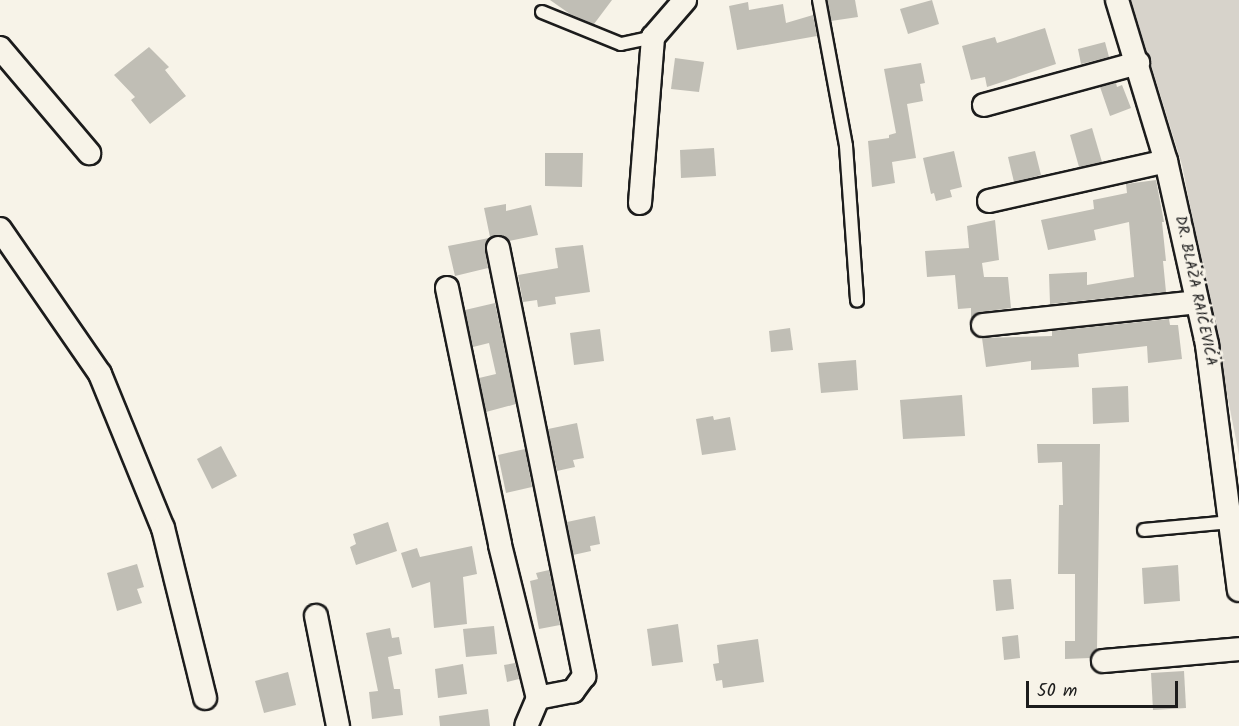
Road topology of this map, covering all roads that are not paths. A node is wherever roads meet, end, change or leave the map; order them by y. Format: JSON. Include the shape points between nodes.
{"nodes":[{"id":1,"x":685,"y":0,"type":"edge"},
{"id":2,"x":819,"y":0,"type":"edge"},
{"id":3,"x":1117,"y":0,"type":"edge"},
{"id":4,"x":542,"y":12,"type":"dead end"},
{"id":5,"x":653,"y":37,"type":"junction"},
{"id":6,"x":0,"y":48,"type":"edge"},
{"id":7,"x":1138,"y":63,"type":"junction"},
{"id":8,"x":984,"y":105,"type":"dead end"},
{"id":9,"x":89,"y":153,"type":"dead end"},
{"id":10,"x":1166,"y":161,"type":"junction"},
{"id":11,"x":989,"y":201,"type":"dead end"},
{"id":12,"x":640,"y":203,"type":"dead end"},
{"id":13,"x":0,"y":229,"type":"edge"},
{"id":14,"x":498,"y":248,"type":"dead end"},
{"id":15,"x":447,"y":288,"type":"dead end"},
{"id":16,"x":857,"y":301,"type":"dead end"},
{"id":17,"x":1197,"y":302,"type":"junction"},
{"id":18,"x":983,"y":325,"type":"dead end"},
{"id":19,"x":1231,"y":522,"type":"junction"},
{"id":20,"x":1144,"y":530,"type":"dead end"},
{"id":21,"x":1239,"y":590,"type":"edge"},
{"id":22,"x":316,"y":616,"type":"dead end"},
{"id":23,"x":1239,"y":649,"type":"edge"},
{"id":24,"x":1103,"y":661,"type":"dead end"},
{"id":25,"x":205,"y":698,"type":"dead end"},
{"id":26,"x":538,"y":698,"type":"junction"},
{"id":27,"x":338,"y":726,"type":"edge"},
{"id":28,"x":526,"y":726,"type":"edge"}],
"edges":[{"from":1,"to":5,"type":"street"},
{"from":2,"to":16,"type":"lane","via":[[846,146]]},
{"from":3,"to":7,"type":"street","name":"DR. BLAŽA RAIČEVIĆA"},
{"from":4,"to":5,"type":"lane","via":[[621,44]]},
{"from":5,"to":12,"type":"street"},
{"from":6,"to":9,"type":"street"},
{"from":7,"to":8,"type":"street"},
{"from":7,"to":10,"type":"street","name":"DR. BLAŽA RAIČEVIĆA"},
{"from":10,"to":11,"type":"street"},
{"from":10,"to":17,"type":"street","name":"DR. BLAŽA RAIČEVIĆA"},
{"from":13,"to":25,"type":"street","via":[[100,374],[163,528]]},
{"from":14,"to":26,"type":"street","via":[[584,676],[573,691]]},
{"from":15,"to":26,"type":"street","via":[[500,545]]},
{"from":17,"to":18,"type":"street"},
{"from":17,"to":19,"type":"street","name":"DR. BLAŽA RAIČEVIĆA","via":[[1207,345]]},
{"from":19,"to":20,"type":"lane"},
{"from":19,"to":21,"type":"street","name":"DR. BLAŽA RAIČEVIĆA"},
{"from":22,"to":27,"type":"street"},
{"from":23,"to":24,"type":"street"},
{"from":26,"to":28,"type":"street"}]}
